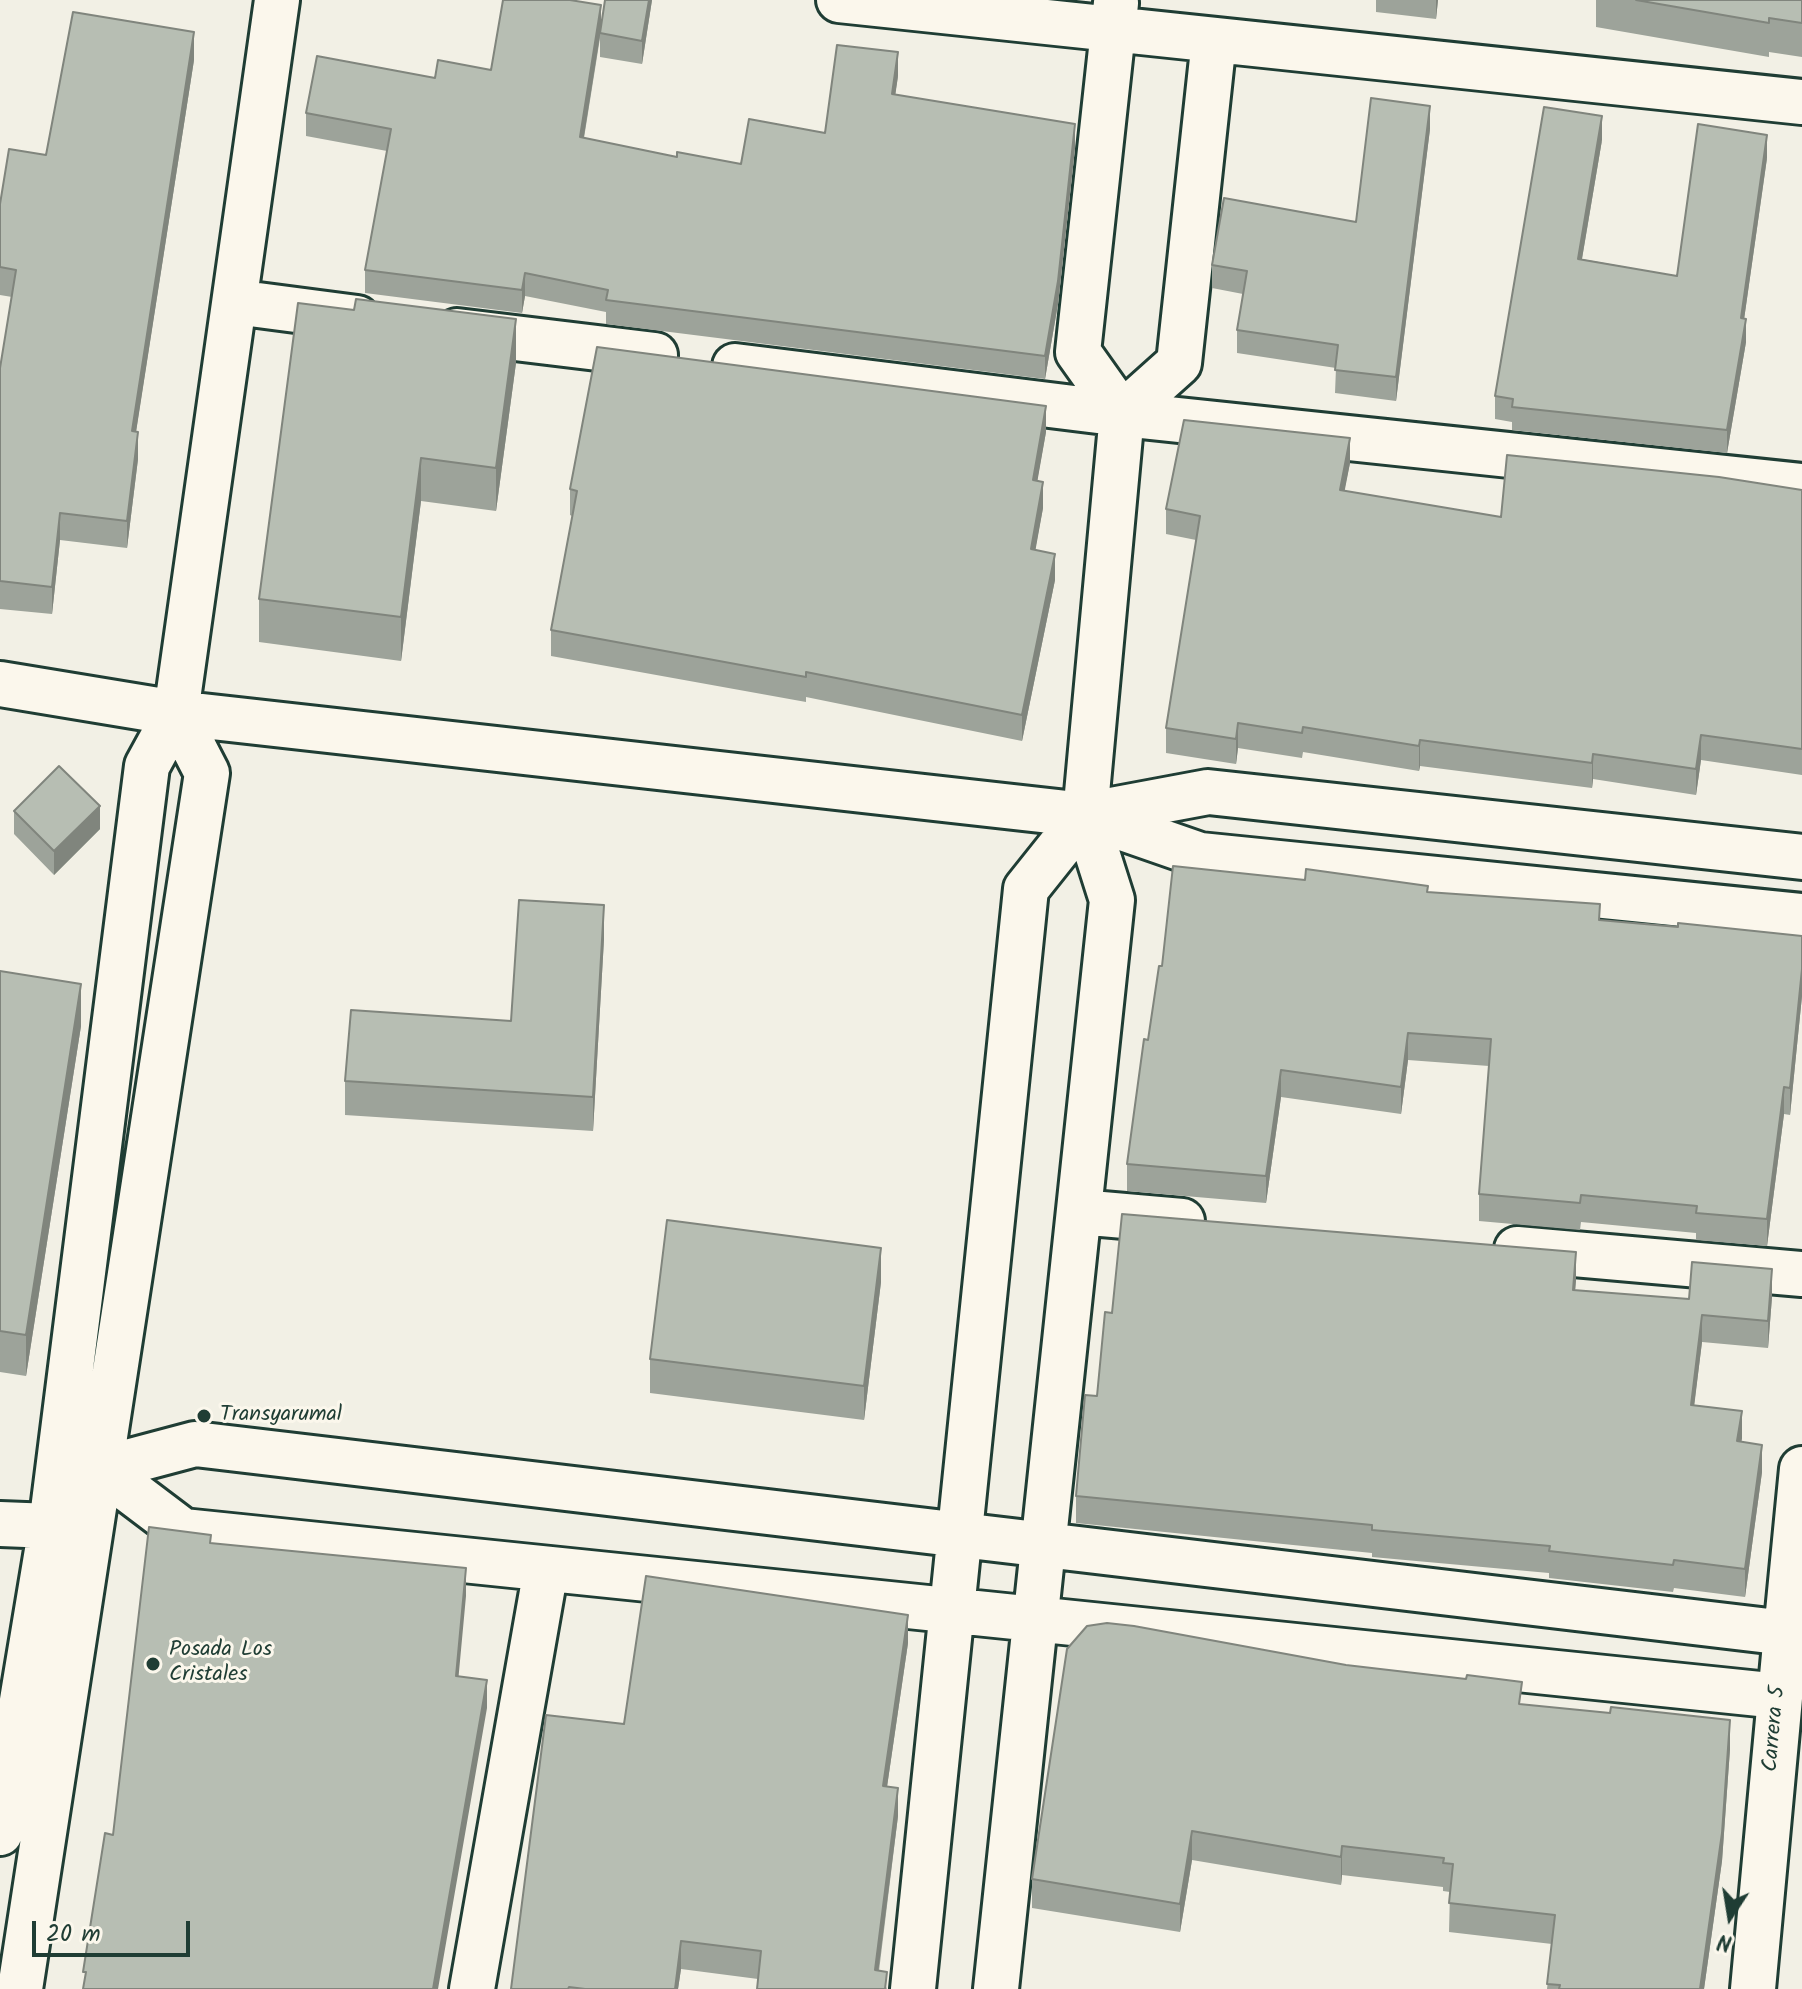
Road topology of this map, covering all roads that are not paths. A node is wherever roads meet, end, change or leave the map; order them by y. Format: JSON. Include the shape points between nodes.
{"nodes":[{"id":1,"x":277,"y":0,"type":"edge"},
{"id":2,"x":839,"y":0,"type":"edge"},
{"id":3,"x":1114,"y":15,"type":"edge"},
{"id":4,"x":1214,"y":40,"type":"junction"},
{"id":5,"x":1802,"y":102,"type":"edge"},
{"id":6,"x":235,"y":302,"type":"junction"},
{"id":7,"x":1122,"y":414,"type":"junction"},
{"id":8,"x":1802,"y":486,"type":"edge"},
{"id":9,"x":0,"y":684,"type":"edge"},
{"id":10,"x":176,"y":713,"type":"junction"},
{"id":11,"x":1085,"y":815,"type":"junction"},
{"id":12,"x":1802,"y":857,"type":"edge"},
{"id":13,"x":1802,"y":916,"type":"edge"},
{"id":14,"x":1079,"y":1212,"type":"junction"},
{"id":15,"x":1220,"y":1224,"type":"edge"},
{"id":16,"x":1472,"y":1245,"type":"edge"},
{"id":17,"x":1802,"y":1274,"type":"edge"},
{"id":18,"x":80,"y":1467,"type":"junction"},
{"id":19,"x":1802,"y":1469,"type":"edge"},
{"id":20,"x":0,"y":1524,"type":"edge"},
{"id":21,"x":51,"y":1526,"type":"junction"},
{"id":22,"x":960,"y":1533,"type":"junction"},
{"id":23,"x":1044,"y":1544,"type":"junction"},
{"id":24,"x":546,"y":1569,"type":"junction"},
{"id":25,"x":953,"y":1612,"type":"junction"},
{"id":26,"x":1035,"y":1619,"type":"junction"},
{"id":27,"x":1794,"y":1633,"type":"edge"},
{"id":28,"x":1791,"y":1697,"type":"edge"},
{"id":29,"x":0,"y":1833,"type":"edge"},
{"id":30,"x":20,"y":1989,"type":"edge"},
{"id":31,"x":472,"y":1989,"type":"edge"},
{"id":32,"x":913,"y":1989,"type":"edge"},
{"id":33,"x":996,"y":1989,"type":"edge"},
{"id":34,"x":1753,"y":1989,"type":"edge"}],
"edges":[{"from":1,"to":6,"type":"street"},
{"from":2,"to":3,"type":"street"},
{"from":3,"to":4,"type":"street"},
{"from":3,"to":7,"type":"street","via":[[1078,352]]},
{"from":4,"to":5,"type":"street"},
{"from":4,"to":7,"type":"street","via":[[1179,363]]},
{"from":6,"to":7,"type":"street"},
{"from":6,"to":10,"type":"street"},
{"from":7,"to":8,"type":"street"},
{"from":7,"to":11,"type":"street"},
{"from":9,"to":10,"type":"street"},
{"from":10,"to":11,"type":"street"},
{"from":10,"to":18,"type":"street","via":[[147,766]]},
{"from":10,"to":18,"type":"street","via":[[207,773]]},
{"from":11,"to":12,"type":"street","via":[[1208,792]]},
{"from":11,"to":13,"type":"street","via":[[1200,855]]},
{"from":11,"to":14,"type":"street","via":[[1112,900]]},
{"from":11,"to":22,"type":"street","via":[[1026,889]]},
{"from":14,"to":15,"type":"street"},
{"from":14,"to":23,"type":"street"},
{"from":16,"to":17,"type":"street"},
{"from":18,"to":21,"type":"street"},
{"from":18,"to":22,"type":"street","via":[[195,1444]]},
{"from":18,"to":24,"type":"street","via":[[183,1531]]},
{"from":18,"to":30,"type":"street"},
{"from":19,"to":27,"type":"street","name":"Carrera 5"},
{"from":20,"to":21,"type":"street"},
{"from":21,"to":29,"type":"street"},
{"from":22,"to":23,"type":"street"},
{"from":22,"to":25,"type":"street"},
{"from":23,"to":26,"type":"street"},
{"from":23,"to":27,"type":"street"},
{"from":24,"to":25,"type":"street"},
{"from":24,"to":31,"type":"street"},
{"from":25,"to":26,"type":"street"},
{"from":25,"to":32,"type":"street"},
{"from":26,"to":28,"type":"street"},
{"from":26,"to":33,"type":"street"},
{"from":27,"to":28,"type":"street","name":"Carrera 5"},
{"from":28,"to":34,"type":"street","name":"Carrera 5"}]}
